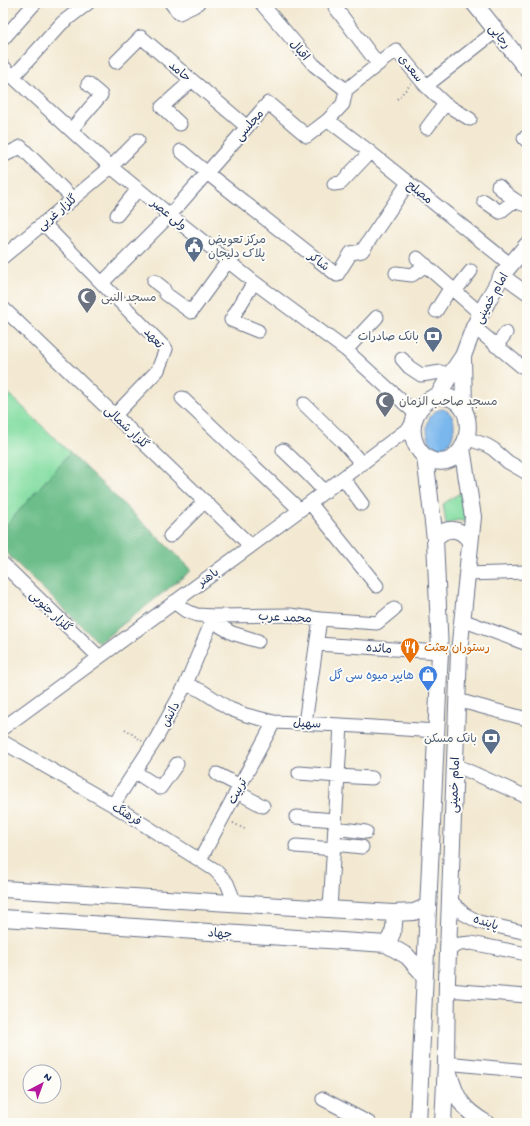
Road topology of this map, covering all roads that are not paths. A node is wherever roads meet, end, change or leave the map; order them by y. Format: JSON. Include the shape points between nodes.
{"nodes":[{"id":1,"x":35,"y":3,"type":"edge"},
{"id":2,"x":88,"y":3,"type":"edge"},
{"id":3,"x":171,"y":3,"type":"edge"},
{"id":4,"x":198,"y":3,"type":"edge"},
{"id":5,"x":261,"y":3,"type":"edge"},
{"id":6,"x":477,"y":4,"type":"edge"},
{"id":7,"x":335,"y":7,"type":"dead end"},
{"id":8,"x":496,"y":31,"type":"junction"},
{"id":9,"x":3,"y":38,"type":"edge"},
{"id":10,"x":116,"y":62,"type":"dead end"},
{"id":11,"x":378,"y":64,"type":"junction"},
{"id":12,"x":525,"y":64,"type":"edge"},
{"id":13,"x":3,"y":66,"type":"edge"},
{"id":14,"x":13,"y":77,"type":"junction"},
{"id":15,"x":191,"y":80,"type":"junction"},
{"id":16,"x":422,"y":81,"type":"junction"},
{"id":17,"x":88,"y":84,"type":"dead end"},
{"id":18,"x":346,"y":90,"type":"junction"},
{"id":19,"x":445,"y":104,"type":"junction"},
{"id":20,"x":470,"y":119,"type":"dead end"},
{"id":21,"x":328,"y":120,"type":"junction"},
{"id":22,"x":180,"y":124,"type":"dead end"},
{"id":23,"x":247,"y":127,"type":"junction"},
{"id":24,"x":427,"y":128,"type":"dead end"},
{"id":25,"x":71,"y":130,"type":"junction"},
{"id":26,"x":138,"y":140,"type":"dead end"},
{"id":27,"x":181,"y":151,"type":"dead end"},
{"id":28,"x":370,"y":152,"type":"junction"},
{"id":29,"x":3,"y":156,"type":"edge"},
{"id":30,"x":111,"y":167,"type":"junction"},
{"id":31,"x":207,"y":173,"type":"junction"},
{"id":32,"x":408,"y":183,"type":"junction"},
{"id":33,"x":334,"y":184,"type":"dead end"},
{"id":34,"x":498,"y":186,"type":"dead end"},
{"id":35,"x":138,"y":189,"type":"junction"},
{"id":36,"x":73,"y":199,"type":"junction"},
{"id":37,"x":515,"y":200,"type":"junction"},
{"id":38,"x":484,"y":201,"type":"dead end"},
{"id":39,"x":527,"y":205,"type":"edge"},
{"id":40,"x":117,"y":215,"type":"dead end"},
{"id":41,"x":170,"y":215,"type":"junction"},
{"id":42,"x":43,"y":223,"type":"junction"},
{"id":43,"x":527,"y":245,"type":"edge"},
{"id":44,"x":3,"y":256,"type":"edge"},
{"id":45,"x":228,"y":261,"type":"junction"},
{"id":46,"x":507,"y":270,"type":"junction"},
{"id":47,"x":471,"y":271,"type":"dead end"},
{"id":48,"x":396,"y":274,"type":"dead end"},
{"id":49,"x":154,"y":281,"type":"dead end"},
{"id":50,"x":254,"y":282,"type":"junction"},
{"id":51,"x":102,"y":283,"type":"junction"},
{"id":52,"x":453,"y":289,"type":"junction"},
{"id":53,"x":527,"y":293,"type":"edge"},
{"id":54,"x":3,"y":308,"type":"edge"},
{"id":55,"x":436,"y":311,"type":"dead end"},
{"id":56,"x":377,"y":317,"type":"dead end"},
{"id":57,"x":478,"y":321,"type":"junction"},
{"id":58,"x":258,"y":331,"type":"dead end"},
{"id":59,"x":506,"y":333,"type":"dead end"},
{"id":60,"x":496,"y":346,"type":"junction"},
{"id":61,"x":346,"y":350,"type":"junction"},
{"id":62,"x":463,"y":356,"type":"junction"},
{"id":63,"x":402,"y":359,"type":"dead end"},
{"id":64,"x":521,"y":366,"type":"dead end"},
{"id":65,"x":450,"y":375,"type":"junction"},
{"id":66,"x":438,"y":396,"type":"junction"},
{"id":67,"x":182,"y":398,"type":"dead end"},
{"id":68,"x":304,"y":404,"type":"dead end"},
{"id":69,"x":464,"y":410,"type":"junction"},
{"id":70,"x":115,"y":415,"type":"junction"},
{"id":71,"x":415,"y":420,"type":"junction"},
{"id":72,"x":464,"y":443,"type":"junction"},
{"id":73,"x":283,"y":450,"type":"dead end"},
{"id":74,"x":425,"y":457,"type":"junction"},
{"id":75,"x":362,"y":464,"type":"junction"},
{"id":76,"x":527,"y":473,"type":"edge"},
{"id":77,"x":342,"y":478,"type":"junction"},
{"id":78,"x":325,"y":492,"type":"junction"},
{"id":79,"x":205,"y":502,"type":"junction"},
{"id":80,"x":362,"y":504,"type":"dead end"},
{"id":81,"x":305,"y":506,"type":"junction"},
{"id":82,"x":170,"y":536,"type":"dead end"},
{"id":83,"x":435,"y":539,"type":"junction"},
{"id":84,"x":470,"y":542,"type":"junction"},
{"id":85,"x":251,"y":546,"type":"junction"},
{"id":86,"x":3,"y":564,"type":"edge"},
{"id":87,"x":527,"y":572,"type":"edge"},
{"id":88,"x":467,"y":574,"type":"junction"},
{"id":89,"x":377,"y":586,"type":"dead end"},
{"id":90,"x":174,"y":602,"type":"junction"},
{"id":91,"x":394,"y":609,"type":"dead end"},
{"id":92,"x":214,"y":616,"type":"junction"},
{"id":93,"x":320,"y":619,"type":"junction"},
{"id":94,"x":462,"y":620,"type":"junction"},
{"id":95,"x":258,"y":641,"type":"dead end"},
{"id":96,"x":317,"y":644,"type":"junction"},
{"id":97,"x":527,"y":644,"type":"edge"},
{"id":98,"x":440,"y":652,"type":"junction"},
{"id":99,"x":99,"y":657,"type":"junction"},
{"id":100,"x":186,"y":684,"type":"junction"},
{"id":101,"x":457,"y":700,"type":"junction"},
{"id":102,"x":527,"y":719,"type":"edge"},
{"id":103,"x":274,"y":722,"type":"junction"},
{"id":104,"x":305,"y":723,"type":"junction"},
{"id":105,"x":341,"y":725,"type":"junction"},
{"id":106,"x":3,"y":728,"type":"edge"},
{"id":107,"x":436,"y":731,"type":"junction"},
{"id":108,"x":3,"y":742,"type":"edge"},
{"id":109,"x":177,"y":764,"type":"dead end"},
{"id":110,"x":455,"y":765,"type":"junction"},
{"id":111,"x":135,"y":772,"type":"junction"},
{"id":112,"x":299,"y":773,"type":"dead end"},
{"id":113,"x":217,"y":774,"type":"dead end"},
{"id":114,"x":338,"y":776,"type":"junction"},
{"id":115,"x":372,"y":778,"type":"dead end"},
{"id":116,"x":238,"y":789,"type":"junction"},
{"id":117,"x":527,"y":797,"type":"edge"},
{"id":118,"x":113,"y":805,"type":"junction"},
{"id":119,"x":263,"y":806,"type":"dead end"},
{"id":120,"x":296,"y":817,"type":"dead end"},
{"id":121,"x":335,"y":824,"type":"junction"},
{"id":122,"x":366,"y":832,"type":"dead end"},
{"id":123,"x":296,"y":846,"type":"dead end"},
{"id":124,"x":334,"y":847,"type":"junction"},
{"id":125,"x":362,"y":847,"type":"dead end"},
{"id":126,"x":200,"y":860,"type":"junction"},
{"id":127,"x":3,"y":889,"type":"edge"},
{"id":128,"x":450,"y":900,"type":"junction"},
{"id":129,"x":235,"y":903,"type":"junction"},
{"id":130,"x":428,"y":906,"type":"junction"},
{"id":131,"x":330,"y":909,"type":"junction"},
{"id":132,"x":393,"y":913,"type":"junction"},
{"id":133,"x":3,"y":918,"type":"edge"},
{"id":134,"x":527,"y":933,"type":"edge"},
{"id":135,"x":386,"y":944,"type":"junction"},
{"id":136,"x":449,"y":949,"type":"junction"},
{"id":137,"x":527,"y":954,"type":"edge"},
{"id":138,"x":425,"y":976,"type":"junction"},
{"id":139,"x":447,"y":990,"type":"junction"},
{"id":140,"x":527,"y":996,"type":"edge"},
{"id":141,"x":446,"y":1063,"type":"junction"},
{"id":142,"x":527,"y":1071,"type":"edge"},
{"id":143,"x":323,"y":1099,"type":"dead end"},
{"id":144,"x":474,"y":1120,"type":"edge"},
{"id":145,"x":369,"y":1123,"type":"edge"},
{"id":146,"x":418,"y":1123,"type":"edge"},
{"id":147,"x":443,"y":1123,"type":"edge"}],
"edges":[{"from":1,"to":9,"type":"street"},
{"from":2,"to":14,"type":"street","via":[[62,23]]},
{"from":3,"to":4,"type":"street","via":[[179,13]]},
{"from":5,"to":18,"type":"street","name":"اقبال","via":[[314,66]]},
{"from":6,"to":8,"type":"main road","name":"رجایی"},
{"from":7,"to":11,"type":"street"},
{"from":8,"to":12,"type":"main road","name":"رجایی"},
{"from":8,"to":16,"type":"street","name":"سعدی"},
{"from":10,"to":15,"type":"street","name":"حامد","via":[[140,37]]},
{"from":11,"to":16,"type":"street","name":"سعدی","via":[[396,50]]},
{"from":11,"to":18,"type":"street","name":"سعدی"},
{"from":13,"to":14,"type":"street","name":"ولی عصر"},
{"from":14,"to":25,"type":"street","name":"ولی عصر"},
{"from":15,"to":22,"type":"street","via":[[162,107]]},
{"from":15,"to":23,"type":"street","name":"حامد"},
{"from":16,"to":19,"type":"street"},
{"from":17,"to":25,"type":"street","via":[[101,95]]},
{"from":18,"to":21,"type":"street","name":"مجلسی","via":[[343,104]]},
{"from":19,"to":20,"type":"street"},
{"from":19,"to":24,"type":"street"},
{"from":21,"to":23,"type":"street","name":"مجلسی","via":[[307,136],[268,103]]},
{"from":21,"to":28,"type":"street","name":"مصلح"},
{"from":23,"to":31,"type":"street","name":"مجلسی"},
{"from":25,"to":30,"type":"street","name":"ولی عصر"},
{"from":26,"to":30,"type":"street","name":"گلزار غربی"},
{"from":27,"to":31,"type":"street"},
{"from":28,"to":32,"type":"street","name":"مصلح"},
{"from":28,"to":33,"type":"street","via":[[341,183]]},
{"from":29,"to":36,"type":"street","via":[[21,147]]},
{"from":30,"to":35,"type":"street","name":"ولی عصر"},
{"from":30,"to":36,"type":"street","name":"گلزار غربی"},
{"from":31,"to":32,"type":"street","name":"شاکر","via":[[337,275],[350,253],[362,251]]},
{"from":31,"to":41,"type":"street","name":"مجلسی"},
{"from":32,"to":46,"type":"street","name":"مصلح"},
{"from":34,"to":37,"type":"street"},
{"from":35,"to":40,"type":"street"},
{"from":35,"to":41,"type":"street","name":"ولی عصر"},
{"from":36,"to":42,"type":"street","name":"گلزار غربی"},
{"from":37,"to":38,"type":"street","via":[[500,212]]},
{"from":37,"to":39,"type":"street"},
{"from":41,"to":45,"type":"street","name":"ولی عصر"},
{"from":41,"to":51,"type":"street"},
{"from":42,"to":44,"type":"street","name":"گلزار غربی"},
{"from":42,"to":51,"type":"street","name":"تعهد"},
{"from":43,"to":46,"type":"main road","name":"امام خمینی"},
{"from":45,"to":49,"type":"street","via":[[191,312],[166,294]]},
{"from":45,"to":50,"type":"street","name":"ولی عصر"},
{"from":46,"to":53,"type":"street","name":"مصلح"},
{"from":46,"to":57,"type":"main road","name":"امام خمینی"},
{"from":47,"to":52,"type":"street"},
{"from":48,"to":52,"type":"street","via":[[412,275],[421,261]]},
{"from":50,"to":58,"type":"street","via":[[231,320]]},
{"from":50,"to":61,"type":"street","name":"ولی عصر"},
{"from":51,"to":70,"type":"street","name":"تعهد","via":[[166,349],[158,370]]},
{"from":52,"to":55,"type":"street"},
{"from":52,"to":57,"type":"street"},
{"from":54,"to":70,"type":"street","name":"گلزار شمالی"},
{"from":56,"to":61,"type":"street"},
{"from":57,"to":60,"type":"street"},
{"from":57,"to":62,"type":"main road","name":"امام خمینی"},
{"from":59,"to":60,"type":"street"},
{"from":60,"to":64,"type":"street"},
{"from":61,"to":71,"type":"street","name":"ولی عصر"},
{"from":62,"to":65,"type":"main road","name":"امام خمینی"},
{"from":62,"to":69,"type":"main road","name":"امام خمینی"},
{"from":63,"to":65,"type":"street","via":[[421,375],[441,372]]},
{"from":65,"to":66,"type":"main road","name":"امام خمینی"},
{"from":66,"to":69,"type":"main road","via":[[451,398]]},
{"from":66,"to":71,"type":"main road","via":[[422,405]]},
{"from":67,"to":81,"type":"street"},
{"from":68,"to":75,"type":"street"},
{"from":69,"to":72,"type":"main road","via":[[468,432]]},
{"from":70,"to":79,"type":"street","name":"گلزار شمالی"},
{"from":71,"to":74,"type":"main road","via":[[415,442]]},
{"from":71,"to":75,"type":"street","name":"باهنر"},
{"from":72,"to":74,"type":"main road","via":[[454,457],[443,462]]},
{"from":72,"to":76,"type":"street","via":[[490,447]]},
{"from":72,"to":84,"type":"main road","name":"امام خمینی","via":[[473,517]]},
{"from":73,"to":78,"type":"street"},
{"from":74,"to":83,"type":"main road","name":"امام خمینی"},
{"from":75,"to":77,"type":"street","name":"باهنر"},
{"from":77,"to":78,"type":"street","name":"باهنر"},
{"from":77,"to":80,"type":"street"},
{"from":78,"to":81,"type":"street","name":"باهنر"},
{"from":79,"to":82,"type":"street"},
{"from":79,"to":85,"type":"street","name":"گلزار شمالی"},
{"from":81,"to":85,"type":"street","name":"باهنر"},
{"from":81,"to":89,"type":"street"},
{"from":83,"to":84,"type":"main road","via":[[444,531],[456,530],[467,536]]},
{"from":83,"to":98,"type":"main road","name":"امام خمینی"},
{"from":84,"to":88,"type":"main road","name":"امام خمینی"},
{"from":85,"to":90,"type":"street","name":"باهنر"},
{"from":86,"to":99,"type":"street","name":"گلزار جنوبی"},
{"from":87,"to":88,"type":"street"},
{"from":88,"to":94,"type":"main road","name":"امام خمینی"},
{"from":90,"to":92,"type":"street","name":"محمد عرب","via":[[186,612]]},
{"from":90,"to":99,"type":"street","name":"باهنر"},
{"from":91,"to":93,"type":"street","name":"محمد عرب","via":[[377,623]]},
{"from":92,"to":93,"type":"street","name":"محمد عرب","via":[[290,615]]},
{"from":92,"to":95,"type":"street","via":[[220,626],[232,633]]},
{"from":92,"to":100,"type":"street","name":"دانش"},
{"from":93,"to":96,"type":"street"},
{"from":94,"to":97,"type":"street"},
{"from":94,"to":101,"type":"main road","name":"امام خمینی"},
{"from":96,"to":98,"type":"street","name":"مائده"},
{"from":96,"to":104,"type":"street"},
{"from":98,"to":107,"type":"main road","name":"امام خمینی"},
{"from":99,"to":106,"type":"street","name":"باهنر"},
{"from":100,"to":103,"type":"street","name":"سهیل","via":[[246,716]]},
{"from":100,"to":111,"type":"street","name":"دانش"},
{"from":101,"to":102,"type":"street"},
{"from":101,"to":110,"type":"main road","name":"امام خمینی"},
{"from":103,"to":104,"type":"street","name":"سهیل"},
{"from":103,"to":116,"type":"street","name":"تربیت"},
{"from":104,"to":105,"type":"street","name":"سهیل"},
{"from":105,"to":107,"type":"street","name":"سهیل"},
{"from":105,"to":114,"type":"street"},
{"from":107,"to":130,"type":"main road","name":"امام خمینی"},
{"from":108,"to":118,"type":"street","name":"فرهنگ"},
{"from":109,"to":111,"type":"street","via":[[160,788]]},
{"from":110,"to":117,"type":"street"},
{"from":110,"to":128,"type":"main road","name":"امام خمینی"},
{"from":111,"to":118,"type":"street","name":"دانش"},
{"from":112,"to":114,"type":"street"},
{"from":113,"to":116,"type":"street"},
{"from":114,"to":115,"type":"street"},
{"from":114,"to":121,"type":"street"},
{"from":116,"to":119,"type":"street"},
{"from":116,"to":126,"type":"street","name":"تربیت"},
{"from":118,"to":126,"type":"street","name":"فرهنگ"},
{"from":120,"to":121,"type":"street"},
{"from":121,"to":122,"type":"street"},
{"from":121,"to":124,"type":"street"},
{"from":123,"to":124,"type":"street"},
{"from":124,"to":125,"type":"street"},
{"from":124,"to":131,"type":"street"},
{"from":126,"to":129,"type":"street","name":"فرهنگ","via":[[215,870],[227,883]]},
{"from":127,"to":129,"type":"main road"},
{"from":128,"to":134,"type":"street","name":"پاینده","via":[[464,914],[479,922]]},
{"from":128,"to":136,"type":"main road","name":"امام خمینی"},
{"from":129,"to":131,"type":"main road"},
{"from":130,"to":132,"type":"main road","via":[[414,912]]},
{"from":130,"to":138,"type":"main road","name":"امام خمینی"},
{"from":131,"to":132,"type":"main road"},
{"from":132,"to":135,"type":"main road","via":[[394,930]]},
{"from":133,"to":135,"type":"main road","name":"جهاد"},
{"from":135,"to":138,"type":"main road","name":"جهاد","via":[[407,956]]},
{"from":136,"to":137,"type":"street","name":"پاینده","via":[[471,943]]},
{"from":136,"to":139,"type":"main road","name":"امام خمینی"},
{"from":138,"to":146,"type":"main road","name":"امام خمینی"},
{"from":139,"to":140,"type":"street"},
{"from":139,"to":141,"type":"main road","name":"امام خمینی"},
{"from":141,"to":142,"type":"street"},
{"from":141,"to":144,"type":"main road","via":[[453,1089]]},
{"from":141,"to":147,"type":"main road","name":"امام خمینی"},
{"from":143,"to":145,"type":"street"}]}
